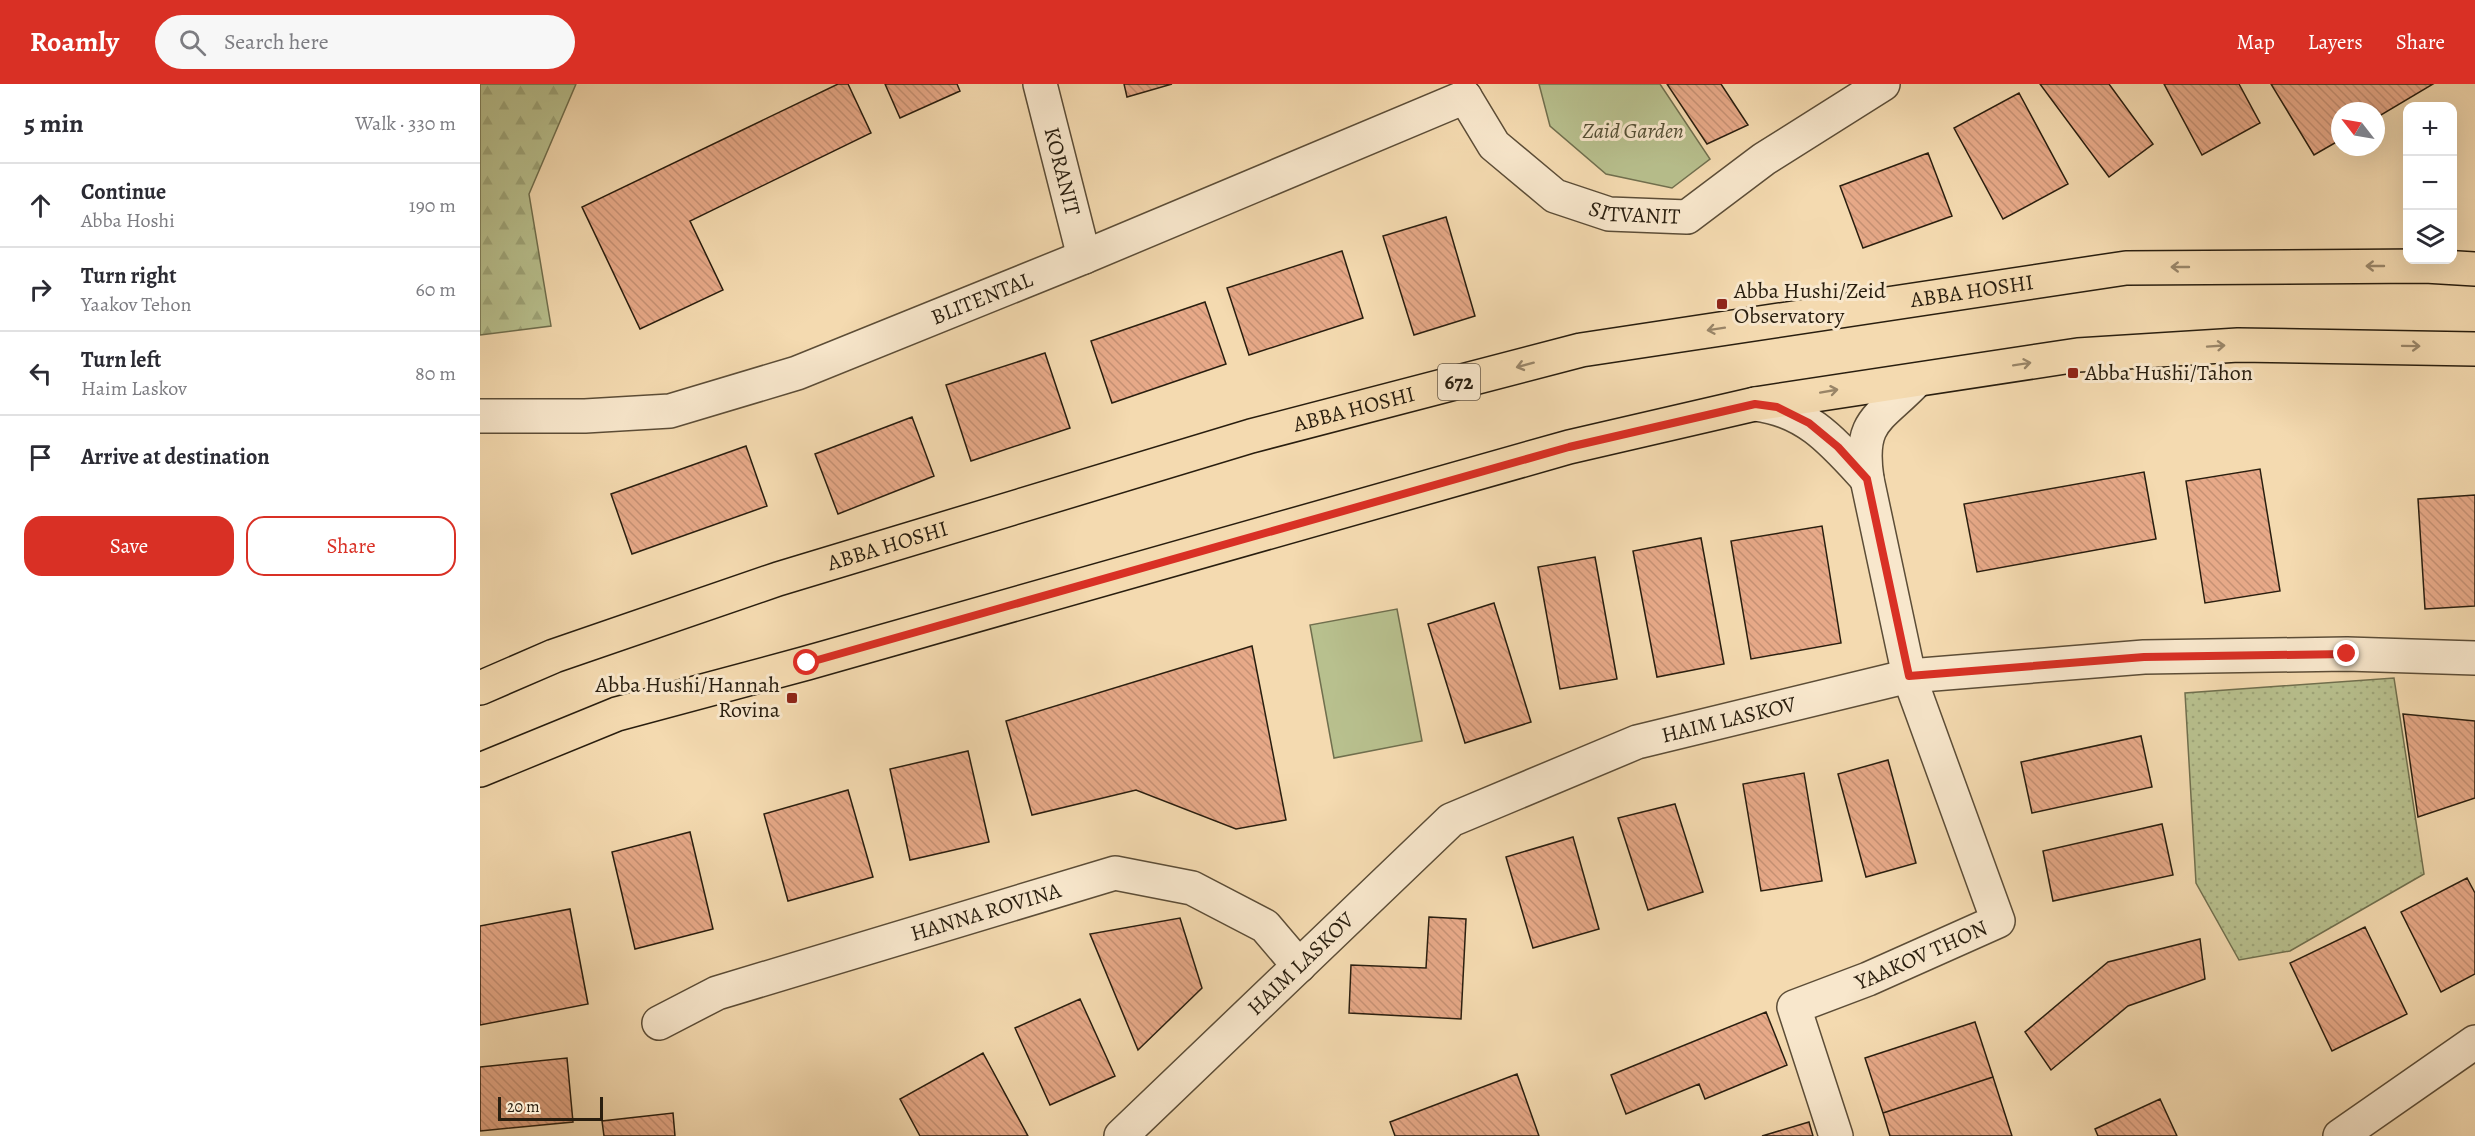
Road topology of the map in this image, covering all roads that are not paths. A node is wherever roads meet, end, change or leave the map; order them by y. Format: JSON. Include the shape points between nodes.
{"nodes":[{"id":1,"x":1040,"y":84,"type":"edge"},
{"id":2,"x":1883,"y":84,"type":"edge"},
{"id":3,"x":1469,"y":91,"type":"edge"},
{"id":4,"x":1084,"y":257,"type":"junction"},
{"id":5,"x":2475,"y":269,"type":"edge"},
{"id":6,"x":2475,"y":349,"type":"edge"},
{"id":7,"x":1917,"y":380,"type":"junction"},
{"id":8,"x":1755,"y":404,"type":"junction"},
{"id":9,"x":480,"y":416,"type":"edge"},
{"id":10,"x":1867,"y":479,"type":"junction"},
{"id":11,"x":2475,"y":658,"type":"edge"},
{"id":12,"x":1909,"y":676,"type":"junction"},
{"id":13,"x":480,"y":688,"type":"edge"},
{"id":14,"x":617,"y":714,"type":"junction"},
{"id":15,"x":480,"y":770,"type":"edge"},
{"id":16,"x":480,"y":789,"type":"edge"},
{"id":17,"x":1299,"y":966,"type":"junction"},
{"id":18,"x":658,"y":1023,"type":"dead end"},
{"id":19,"x":2475,"y":1042,"type":"edge"},
{"id":20,"x":1121,"y":1136,"type":"edge"},
{"id":21,"x":1836,"y":1136,"type":"edge"},
{"id":22,"x":2340,"y":1136,"type":"edge"}],
"edges":[{"from":1,"to":4,"type":"street","name":"KORANIT"},
{"from":2,"to":3,"type":"street","name":"SITVANIT","via":[[1764,159],[1687,218],[1609,214],[1555,196],[1494,145]]},
{"from":3,"to":4,"type":"street","name":"BLITENTAL"},
{"from":4,"to":9,"type":"street","name":"BLITENTAL","via":[[796,373],[670,411]]},
{"from":5,"to":13,"type":"main road","name":"ABBA HOSHI","number":"672","one_way":true,"via":[[2126,268],[1581,350],[1251,436],[789,576],[554,656]]},
{"from":7,"to":6,"type":"main road","one_way":true,"via":[[2078,355],[2238,345]]},
{"from":8,"to":7,"type":"main road","one_way":true},
{"from":7,"to":10,"type":"street","via":[[1876,419],[1867,433],[1863,452]]},
{"from":8,"to":10,"type":"street","via":[[1777,407],[1809,423]]},
{"from":8,"to":14,"type":"main road","via":[[1569,447]]},
{"from":10,"to":12,"type":"street"},
{"from":11,"to":12,"type":"street","name":"HAIM LASKOV","via":[[2347,654],[2144,657]]},
{"from":12,"to":17,"type":"street","name":"HAIM LASKOV","via":[[1637,742],[1451,820]]},
{"from":12,"to":21,"type":"street","name":"YAAKOV THON","via":[[1998,921],[1794,1007]]},
{"from":14,"to":15,"type":"main road"},
{"from":14,"to":16,"type":"main road"},
{"from":17,"to":18,"type":"street","name":"HANNA ROVINA","via":[[1265,926],[1192,888],[1115,873],[717,993]]},
{"from":17,"to":20,"type":"street","name":"HAIM LASKOV"},
{"from":19,"to":22,"type":"street"}]}
